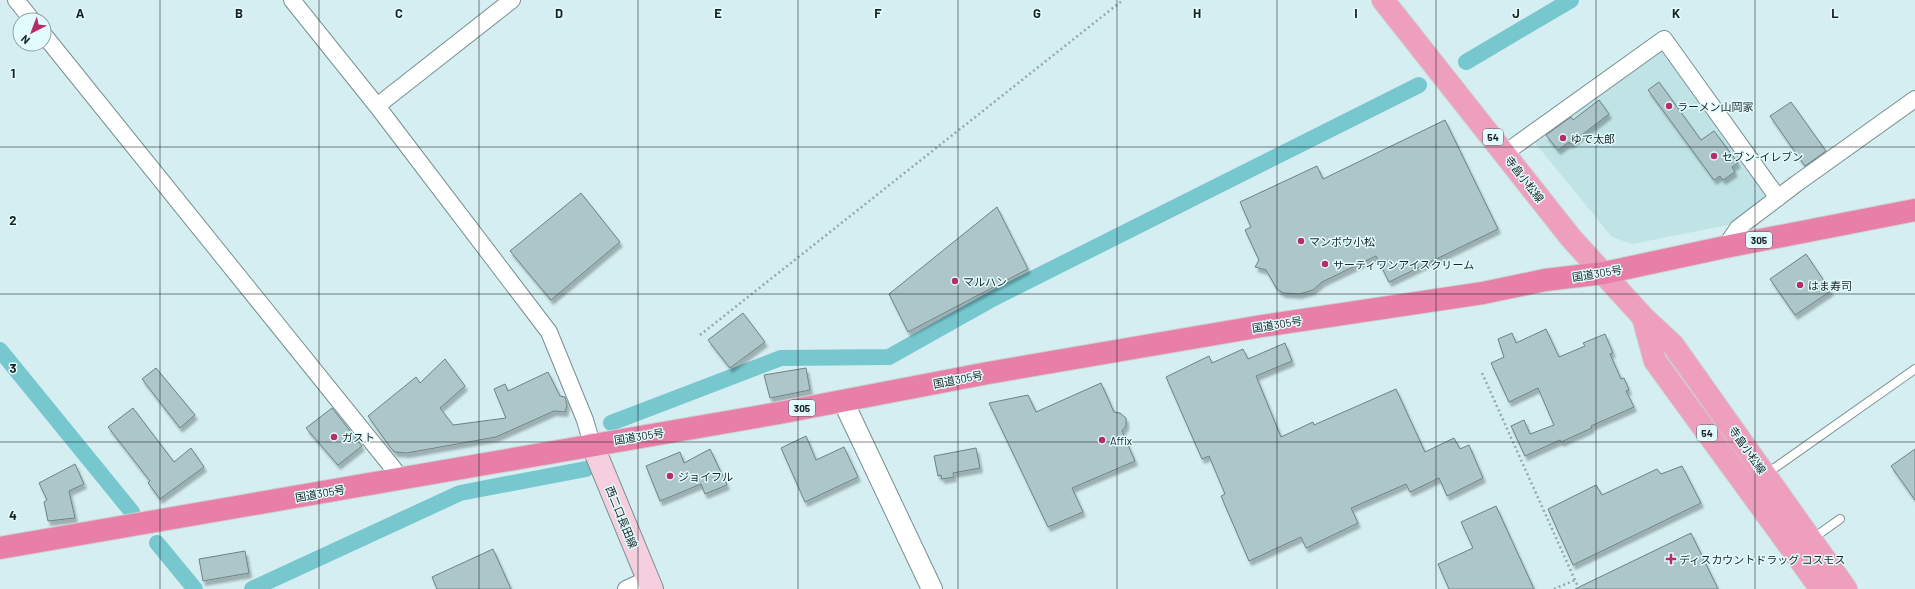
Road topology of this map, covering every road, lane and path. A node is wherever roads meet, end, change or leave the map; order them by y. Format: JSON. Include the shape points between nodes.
{"nodes":[{"id":1,"x":16,"y":0,"type":"edge"},
{"id":2,"x":292,"y":0,"type":"edge"},
{"id":3,"x":512,"y":0,"type":"edge"},
{"id":4,"x":1123,"y":0,"type":"edge"},
{"id":5,"x":1383,"y":0,"type":"edge"},
{"id":6,"x":26,"y":12,"type":"edge"},
{"id":7,"x":52,"y":45,"type":"edge"},
{"id":8,"x":1915,"y":99,"type":"edge"},
{"id":9,"x":377,"y":106,"type":"junction"},
{"id":10,"x":1504,"y":153,"type":"junction"},
{"id":11,"x":1778,"y":198,"type":"junction"},
{"id":12,"x":1915,"y":210,"type":"edge"},
{"id":13,"x":1725,"y":247,"type":"junction"},
{"id":14,"x":1604,"y":273,"type":"junction"},
{"id":15,"x":1643,"y":317,"type":"junction"},
{"id":16,"x":700,"y":335,"type":"dead end"},
{"id":17,"x":1915,"y":369,"type":"edge"},
{"id":18,"x":1482,"y":373,"type":"dead end"},
{"id":19,"x":843,"y":400,"type":"junction"},
{"id":20,"x":592,"y":444,"type":"junction"},
{"id":21,"x":1766,"y":474,"type":"junction"},
{"id":22,"x":401,"y":478,"type":"junction"},
{"id":23,"x":1840,"y":519,"type":"dead end"},
{"id":24,"x":1811,"y":539,"type":"junction"},
{"id":25,"x":0,"y":548,"type":"edge"},
{"id":26,"x":1574,"y":580,"type":"junction"},
{"id":27,"x":650,"y":584,"type":"edge"},
{"id":28,"x":626,"y":589,"type":"edge"},
{"id":29,"x":932,"y":589,"type":"edge"},
{"id":30,"x":1554,"y":589,"type":"edge"},
{"id":31,"x":1579,"y":589,"type":"edge"},
{"id":32,"x":1822,"y":589,"type":"edge"},
{"id":33,"x":1846,"y":589,"type":"edge"}],
"edges":[{"from":1,"to":6,"type":"street"},
{"from":2,"to":9,"type":"street"},
{"from":3,"to":9,"type":"street"},
{"from":4,"to":16,"type":"path"},
{"from":5,"to":10,"type":"main road","name":"寺畠小松線","number":"54"},
{"from":7,"to":22,"type":"street"},
{"from":8,"to":11,"type":"street"},
{"from":9,"to":20,"type":"street","via":[[549,332],[585,420]]},
{"from":10,"to":11,"type":"street","via":[[1664,39]]},
{"from":10,"to":14,"type":"main road","name":"寺畠小松線","number":"54","via":[[1571,238]]},
{"from":11,"to":13,"type":"street","via":[[1738,228]]},
{"from":12,"to":13,"type":"highway","name":"国道305号","number":"305"},
{"from":13,"to":14,"type":"highway","name":"国道305号","number":"305"},
{"from":14,"to":15,"type":"main road","name":"寺畠小松線","number":"54"},
{"from":14,"to":19,"type":"highway","name":"国道305号","number":"305","via":[[1545,280],[1483,293],[1254,328]]},
{"from":15,"to":21,"type":"main road","name":"寺畠小松線","number":"54","via":[[1673,345]]},
{"from":15,"to":32,"type":"main road","name":"寺畠小松線","number":"54","via":[[1655,360]]},
{"from":17,"to":21,"type":"lane"},
{"from":18,"to":26,"type":"path"},
{"from":19,"to":20,"type":"highway","name":"国道305号","number":"305"},
{"from":19,"to":29,"type":"street"},
{"from":20,"to":22,"type":"highway","name":"国道305号","number":"305"},
{"from":20,"to":27,"type":"main road","name":"西二口長田線"},
{"from":21,"to":24,"type":"main road","name":"寺畠小松線","number":"54"},
{"from":22,"to":25,"type":"highway","name":"国道305号","number":"305"},
{"from":23,"to":24,"type":"lane"},
{"from":24,"to":33,"type":"main road","name":"寺畠小松線","number":"54"},
{"from":26,"to":30,"type":"path"},
{"from":26,"to":31,"type":"path"},
{"from":27,"to":28,"type":"street"}]}
